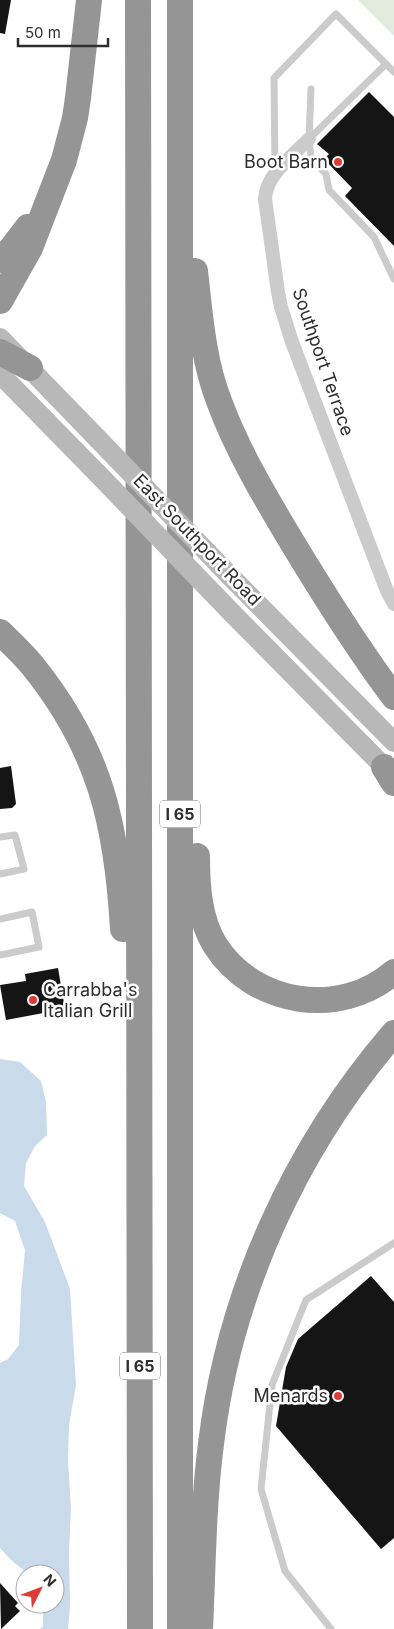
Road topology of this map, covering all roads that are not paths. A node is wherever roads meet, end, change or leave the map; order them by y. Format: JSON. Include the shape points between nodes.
{"nodes":[{"id":1,"x":89,"y":0,"type":"edge"},
{"id":2,"x":138,"y":0,"type":"edge"},
{"id":3,"x":180,"y":0,"type":"edge"},
{"id":4,"x":386,"y":64,"type":"junction"},
{"id":5,"x":394,"y":72,"type":"edge"},
{"id":6,"x":311,"y":89,"type":"dead end"},
{"id":7,"x":180,"y":135,"type":"junction"},
{"id":8,"x":309,"y":139,"type":"junction"},
{"id":9,"x":275,"y":175,"type":"junction"},
{"id":10,"x":48,"y":201,"type":"junction"},
{"id":11,"x":0,"y":260,"type":"edge"},
{"id":12,"x":394,"y":279,"type":"edge"},
{"id":13,"x":0,"y":301,"type":"edge"},
{"id":14,"x":0,"y":338,"type":"edge"},
{"id":15,"x":0,"y":352,"type":"edge"},
{"id":16,"x":30,"y":368,"type":"junction"},
{"id":17,"x":0,"y":374,"type":"edge"},
{"id":18,"x":394,"y":604,"type":"edge"},
{"id":19,"x":0,"y":632,"type":"edge"},
{"id":20,"x":180,"y":693,"type":"junction"},
{"id":21,"x":394,"y":697,"type":"edge"},
{"id":22,"x":394,"y":742,"type":"edge"},
{"id":23,"x":391,"y":775,"type":"edge"},
{"id":24,"x":0,"y":838,"type":"edge"},
{"id":25,"x":0,"y":874,"type":"edge"},
{"id":26,"x":0,"y":919,"type":"edge"},
{"id":27,"x":0,"y":955,"type":"edge"},
{"id":28,"x":394,"y":972,"type":"edge"},
{"id":29,"x":394,"y":1033,"type":"edge"},
{"id":30,"x":140,"y":1104,"type":"junction"},
{"id":31,"x":394,"y":1243,"type":"edge"},
{"id":32,"x":140,"y":1629,"type":"edge"},
{"id":33,"x":180,"y":1629,"type":"edge"},
{"id":34,"x":200,"y":1629,"type":"edge"},
{"id":35,"x":330,"y":1629,"type":"edge"}],
"edges":[{"from":1,"to":10,"type":"highway","via":[[75,118],[64,160]]},
{"from":2,"to":30,"type":"highway","number":"I 65"},
{"from":3,"to":7,"type":"highway","number":"I 65"},
{"from":4,"to":5,"type":"lane"},
{"from":4,"to":8,"type":"lane"},
{"from":4,"to":9,"type":"lane","via":[[336,14],[274,78]]},
{"from":6,"to":8,"type":"lane"},
{"from":7,"to":20,"type":"highway","number":"I 65"},
{"from":7,"to":21,"type":"highway","via":[[202,338],[218,400],[243,454],[322,593]]},
{"from":8,"to":9,"type":"street","name":"Southport Terrace"},
{"from":8,"to":12,"type":"lane","via":[[311,158],[326,174],[329,190],[374,237]]},
{"from":9,"to":18,"type":"street","name":"Southport Terrace","via":[[266,189],[265,199],[281,307],[386,591]]},
{"from":10,"to":11,"type":"highway"},
{"from":10,"to":13,"type":"highway","via":[[30,248]]},
{"from":14,"to":16,"type":"main road","name":"East Southport Road"},
{"from":15,"to":16,"type":"highway"},
{"from":16,"to":22,"type":"main road","name":"East Southport Road","bridge":true},
{"from":17,"to":23,"type":"main road","name":"East Southport Road","bridge":true},
{"from":19,"to":30,"type":"highway","via":[[31,663],[66,712],[85,746],[101,786],[118,863]]},
{"from":20,"to":28,"type":"highway","via":[[195,728],[197,883],[203,916],[222,954],[251,982],[278,995],[318,1001],[362,993]]},
{"from":20,"to":33,"type":"highway","number":"I 65"},
{"from":24,"to":25,"type":"lane","via":[[15,835],[24,870]]},
{"from":26,"to":27,"type":"lane","via":[[32,912],[39,947]]},
{"from":29,"to":34,"type":"highway","via":[[346,1095],[305,1160],[264,1243],[239,1313],[224,1370],[211,1445]]},
{"from":30,"to":32,"type":"highway","number":"I 65"},
{"from":31,"to":35,"type":"lane","via":[[306,1300],[272,1385],[261,1489],[285,1571]]}]}
